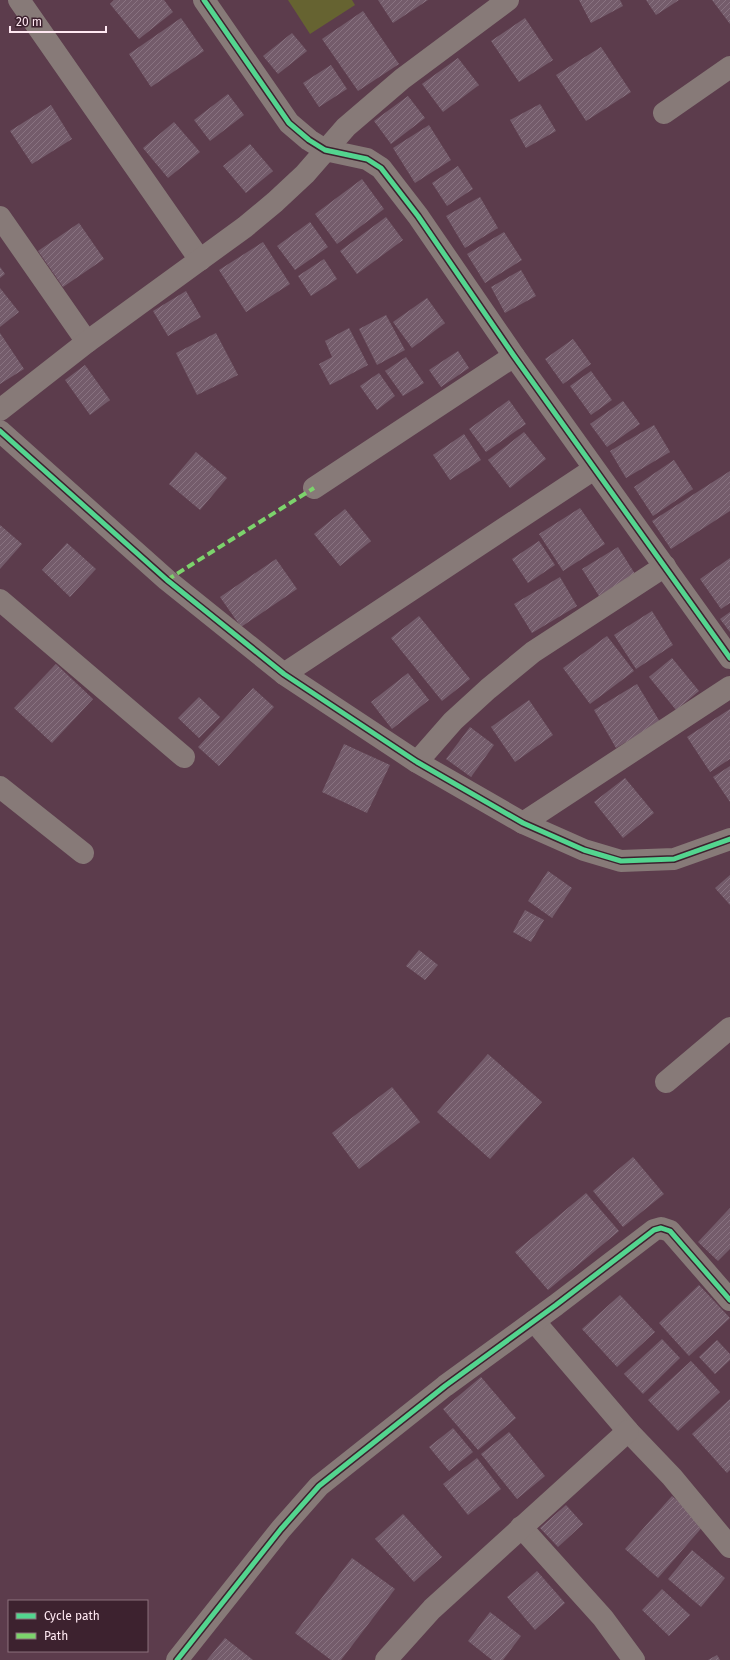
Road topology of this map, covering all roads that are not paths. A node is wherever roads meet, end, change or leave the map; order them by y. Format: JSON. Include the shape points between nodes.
{"nodes":[{"id":1,"x":20,"y":0,"type":"edge"},
{"id":2,"x":204,"y":0,"type":"edge"},
{"id":3,"x":508,"y":0,"type":"edge"},
{"id":4,"x":730,"y":67,"type":"edge"},
{"id":5,"x":664,"y":113,"type":"dead end"},
{"id":6,"x":325,"y":150,"type":"junction"},
{"id":7,"x":0,"y":217,"type":"edge"},
{"id":8,"x":200,"y":260,"type":"junction"},
{"id":9,"x":86,"y":342,"type":"junction"},
{"id":10,"x":514,"y":356,"type":"junction"},
{"id":11,"x":0,"y":410,"type":"edge"},
{"id":12,"x":0,"y":431,"type":"edge"},
{"id":13,"x":594,"y":469,"type":"junction"},
{"id":14,"x":314,"y":488,"type":"dead end"},
{"id":15,"x":664,"y":566,"type":"junction"},
{"id":16,"x":0,"y":600,"type":"edge"},
{"id":17,"x":730,"y":658,"type":"edge"},
{"id":18,"x":284,"y":674,"type":"junction"},
{"id":19,"x":730,"y":687,"type":"edge"},
{"id":20,"x":184,"y":757,"type":"dead end"},
{"id":21,"x":417,"y":762,"type":"junction"},
{"id":22,"x":0,"y":787,"type":"edge"},
{"id":23,"x":523,"y":823,"type":"junction"},
{"id":24,"x":730,"y":839,"type":"edge"},
{"id":25,"x":83,"y":853,"type":"dead end"},
{"id":26,"x":730,"y":1028,"type":"edge"},
{"id":27,"x":666,"y":1082,"type":"dead end"},
{"id":28,"x":730,"y":1300,"type":"edge"},
{"id":29,"x":534,"y":1321,"type":"junction"},
{"id":30,"x":628,"y":1431,"type":"junction"},
{"id":31,"x":521,"y":1528,"type":"junction"},
{"id":32,"x":730,"y":1547,"type":"edge"},
{"id":33,"x":177,"y":1660,"type":"edge"},
{"id":34,"x":386,"y":1660,"type":"edge"},
{"id":35,"x":634,"y":1660,"type":"edge"}],
"edges":[{"from":1,"to":8,"type":"street"},
{"from":2,"to":6,"type":"street","via":[[288,123]]},
{"from":3,"to":6,"type":"street","via":[[402,79],[346,127]]},
{"from":4,"to":5,"type":"street"},
{"from":6,"to":8,"type":"street","via":[[305,174],[275,202]]},
{"from":6,"to":10,"type":"street","via":[[367,159],[381,168],[418,216]]},
{"from":7,"to":9,"type":"street"},
{"from":8,"to":9,"type":"street"},
{"from":9,"to":11,"type":"street"},
{"from":10,"to":13,"type":"street"},
{"from":10,"to":14,"type":"street"},
{"from":12,"to":18,"type":"street","via":[[167,580]]},
{"from":13,"to":15,"type":"street"},
{"from":13,"to":18,"type":"street"},
{"from":15,"to":17,"type":"street"},
{"from":15,"to":21,"type":"street","via":[[533,652],[453,721]]},
{"from":16,"to":20,"type":"street"},
{"from":18,"to":21,"type":"street"},
{"from":19,"to":23,"type":"street"},
{"from":21,"to":23,"type":"street"},
{"from":22,"to":25,"type":"street"},
{"from":23,"to":24,"type":"street","via":[[584,850],[621,862],[674,859]]},
{"from":26,"to":27,"type":"street"},
{"from":28,"to":29,"type":"street","via":[[670,1231],[661,1228],[654,1230]]},
{"from":29,"to":30,"type":"street"},
{"from":29,"to":33,"type":"street","via":[[445,1386],[319,1486],[281,1529]]},
{"from":30,"to":31,"type":"street"},
{"from":30,"to":32,"type":"street","via":[[672,1477]]},
{"from":31,"to":34,"type":"street","via":[[432,1609]]},
{"from":31,"to":35,"type":"street","via":[[603,1618]]}]}
